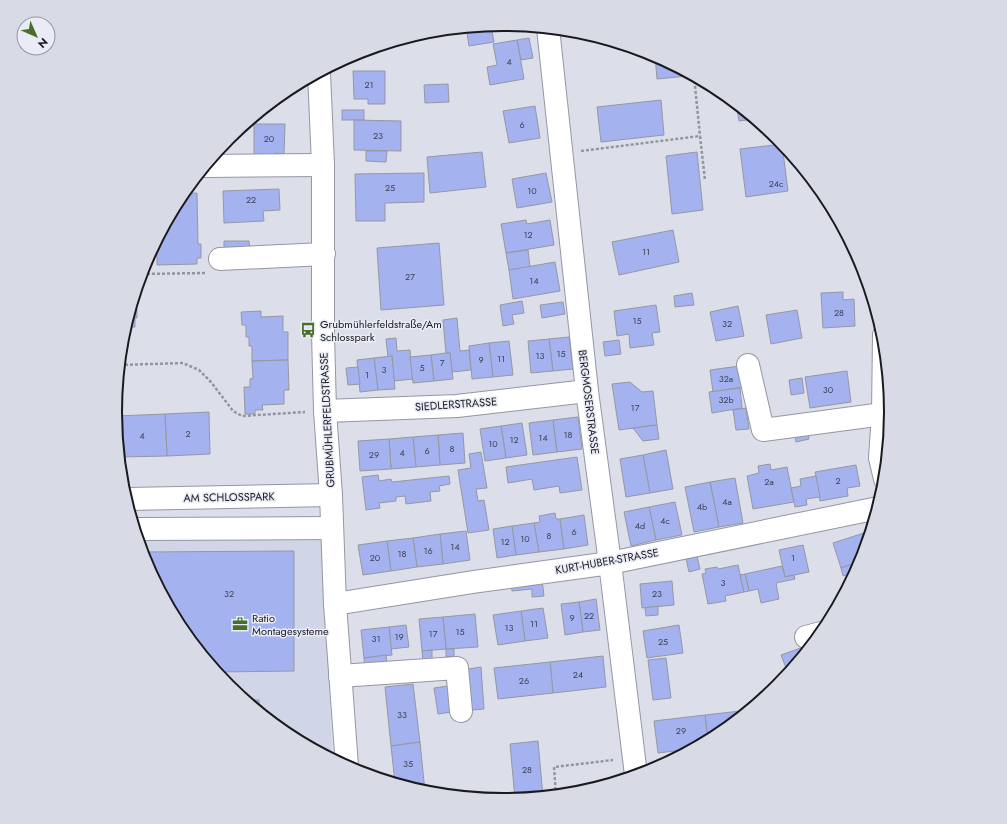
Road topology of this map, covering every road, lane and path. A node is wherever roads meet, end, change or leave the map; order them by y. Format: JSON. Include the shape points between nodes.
{"nodes":[{"id":1,"x":549,"y":34,"type":"edge"},
{"id":2,"x":319,"y":79,"type":"edge"},
{"id":3,"x":695,"y":82,"type":"edge"},
{"id":4,"x":700,"y":136,"type":"junction"},
{"id":5,"x":577,"y":151,"type":"dead end"},
{"id":6,"x":323,"y":165,"type":"junction"},
{"id":7,"x":213,"y":166,"type":"edge"},
{"id":8,"x":705,"y":180,"type":"dead end"},
{"id":9,"x":324,"y":254,"type":"junction"},
{"id":10,"x":220,"y":259,"type":"joint"},
{"id":11,"x":149,"y":274,"type":"edge"},
{"id":12,"x":748,"y":364,"type":"dead end"},
{"id":13,"x":126,"y":365,"type":"edge"},
{"id":14,"x":883,"y":382,"type":"edge"},
{"id":15,"x":587,"y":391,"type":"junction"},
{"id":16,"x":326,"y":411,"type":"junction"},
{"id":17,"x":883,"y":414,"type":"junction"},
{"id":18,"x":881,"y":462,"type":"edge"},
{"id":19,"x":331,"y":495,"type":"junction"},
{"id":20,"x":133,"y":499,"type":"edge"},
{"id":21,"x":872,"y":509,"type":"edge"},
{"id":22,"x":332,"y":528,"type":"junction"},
{"id":23,"x":141,"y":529,"type":"edge"},
{"id":24,"x":610,"y":563,"type":"junction"},
{"id":25,"x":335,"y":604,"type":"junction"},
{"id":26,"x":340,"y":676,"type":"junction"},
{"id":27,"x":461,"y":711,"type":"dead end"},
{"id":28,"x":346,"y":759,"type":"edge"},
{"id":29,"x":635,"y":766,"type":"edge"},
{"id":30,"x":556,"y":790,"type":"edge"}],
"edges":[{"from":1,"to":15,"type":"street","name":"BERGMOSERSTRASSE"},
{"from":2,"to":6,"type":"street","name":"GRUBMÜHLERFELDSTRASSE"},
{"from":3,"to":4,"type":"path"},
{"from":4,"to":5,"type":"path"},
{"from":4,"to":8,"type":"path"},
{"from":6,"to":7,"type":"street"},
{"from":6,"to":9,"type":"street","name":"GRUBMÜHLERFELDSTRASSE"},
{"from":9,"to":10,"type":"street"},
{"from":9,"to":16,"type":"street","name":"GRUBMÜHLERFELDSTRASSE","via":[[323,333]]},
{"from":10,"to":11,"type":"path","via":[[210,273]]},
{"from":12,"to":17,"type":"street","via":[[763,430]]},
{"from":13,"to":16,"type":"path","via":[[183,363],[194,367],[211,382],[233,411],[242,416]]},
{"from":14,"to":17,"type":"street"},
{"from":15,"to":16,"type":"street","name":"SIEDLERSTRASSE","via":[[458,406]]},
{"from":15,"to":24,"type":"street","name":"BERGMOSERSTRASSE"},
{"from":16,"to":19,"type":"street","name":"GRUBMÜHLERFELDSTRASSE"},
{"from":17,"to":18,"type":"street"},
{"from":19,"to":20,"type":"street","name":"AM SCHLOSSPARK"},
{"from":19,"to":22,"type":"street","name":"GRUBMÜHLERFELDSTRASSE"},
{"from":21,"to":24,"type":"street","name":"KURT-HUBER-STRASSE"},
{"from":22,"to":23,"type":"street"},
{"from":22,"to":25,"type":"street","name":"GRUBMÜHLERFELDSTRASSE"},
{"from":24,"to":25,"type":"street","name":"KURT-HUBER-STRASSE"},
{"from":24,"to":29,"type":"street","name":"BERGMOSERSTRASSE"},
{"from":25,"to":26,"type":"street","name":"GRUBMÜHLERFELDSTRASSE"},
{"from":26,"to":27,"type":"street","via":[[457,668]]},
{"from":26,"to":28,"type":"street","name":"GRUBMÜHLERFELDSTRASSE"},
{"from":29,"to":30,"type":"path","via":[[554,767]]}]}
